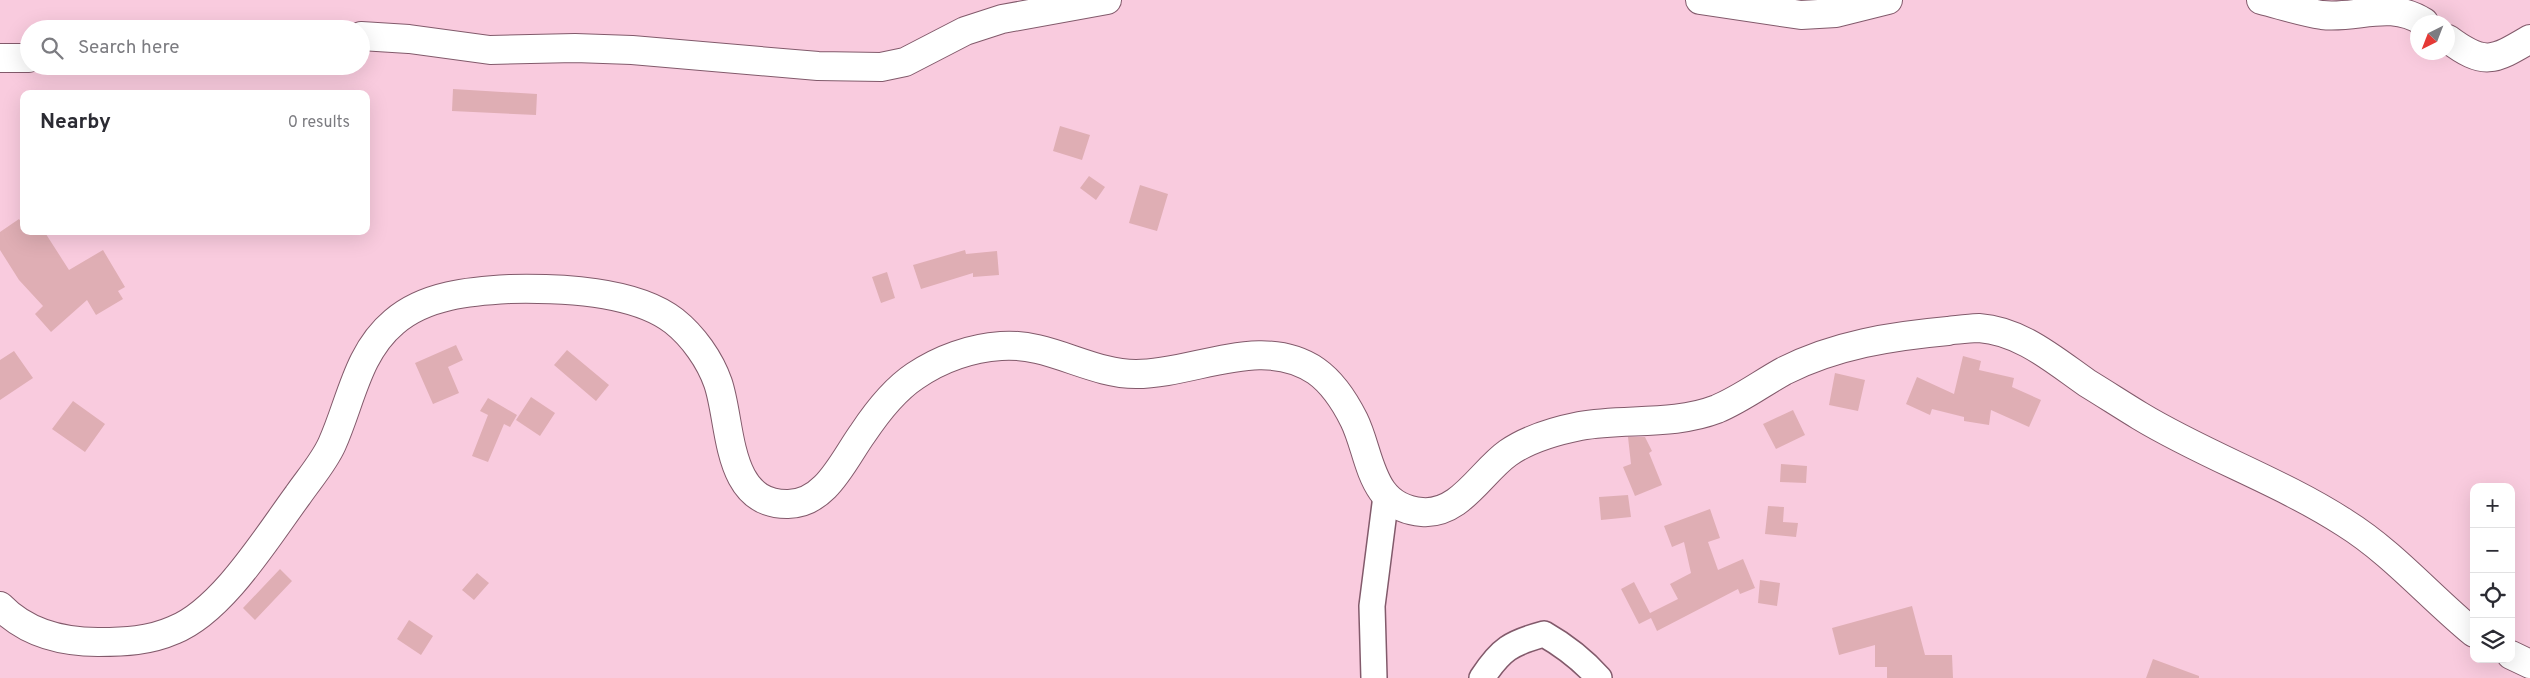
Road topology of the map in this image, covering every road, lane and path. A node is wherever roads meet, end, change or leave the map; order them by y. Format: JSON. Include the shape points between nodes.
{"nodes":[{"id":1,"x":1108,"y":0,"type":"edge"},
{"id":2,"x":1700,"y":0,"type":"edge"},
{"id":3,"x":1888,"y":0,"type":"edge"},
{"id":4,"x":2261,"y":0,"type":"edge"},
{"id":5,"x":2410,"y":15,"type":"edge"},
{"id":6,"x":370,"y":37,"type":"edge"},
{"id":7,"x":2530,"y":39,"type":"edge"},
{"id":8,"x":2455,"y":44,"type":"edge"},
{"id":9,"x":0,"y":58,"type":"edge"},
{"id":10,"x":20,"y":58,"type":"edge"},
{"id":11,"x":1386,"y":496,"type":"junction"},
{"id":12,"x":0,"y":606,"type":"edge"},
{"id":13,"x":2470,"y":629,"type":"edge"},
{"id":14,"x":2515,"y":657,"type":"edge"},
{"id":15,"x":2530,"y":664,"type":"edge"},
{"id":16,"x":1374,"y":678,"type":"edge"},
{"id":17,"x":1482,"y":678,"type":"edge"},
{"id":18,"x":1598,"y":678,"type":"edge"}],
"edges":[{"from":1,"to":6,"type":"main road","via":[[1002,19],[965,31],[905,62],[881,67],[818,66],[613,49],[490,50]]},
{"from":2,"to":3,"type":"main road","via":[[1801,15],[1836,13]]},
{"from":4,"to":5,"type":"main road","via":[[2322,15],[2382,10]]},
{"from":7,"to":8,"type":"main road","via":[[2489,58],[2469,55]]},
{"from":9,"to":10,"type":"main road"},
{"from":11,"to":12,"type":"main road","via":[[1371,474],[1357,424],[1336,390],[1313,369],[1280,356],[1255,355],[1132,374],[1098,369],[1028,347],[1005,346],[968,352],[941,361],[911,378],[885,403],[820,492],[802,503],[782,505],[763,498],[744,481],[734,461],[718,384],[704,354],[681,325],[655,308],[601,294],[523,289],[469,291],[429,302],[399,316],[372,344],[330,450],[246,566],[208,607],[181,628],[139,641],[86,642],[45,636],[12,618]]},
{"from":11,"to":13,"type":"main road","via":[[1404,507],[1424,512],[1442,510],[1464,496],[1504,456],[1527,442],[1584,425],[1650,422],[1713,411],[1788,370],[1854,344],[1978,328],[2012,335],[2044,352],[2161,429],[2344,522],[2383,551]]},
{"from":11,"to":16,"type":"street","via":[[1372,606]]},
{"from":14,"to":15,"type":"main road"},
{"from":17,"to":18,"type":"street","via":[[1494,660],[1516,641],[1544,634],[1565,646]]}]}
